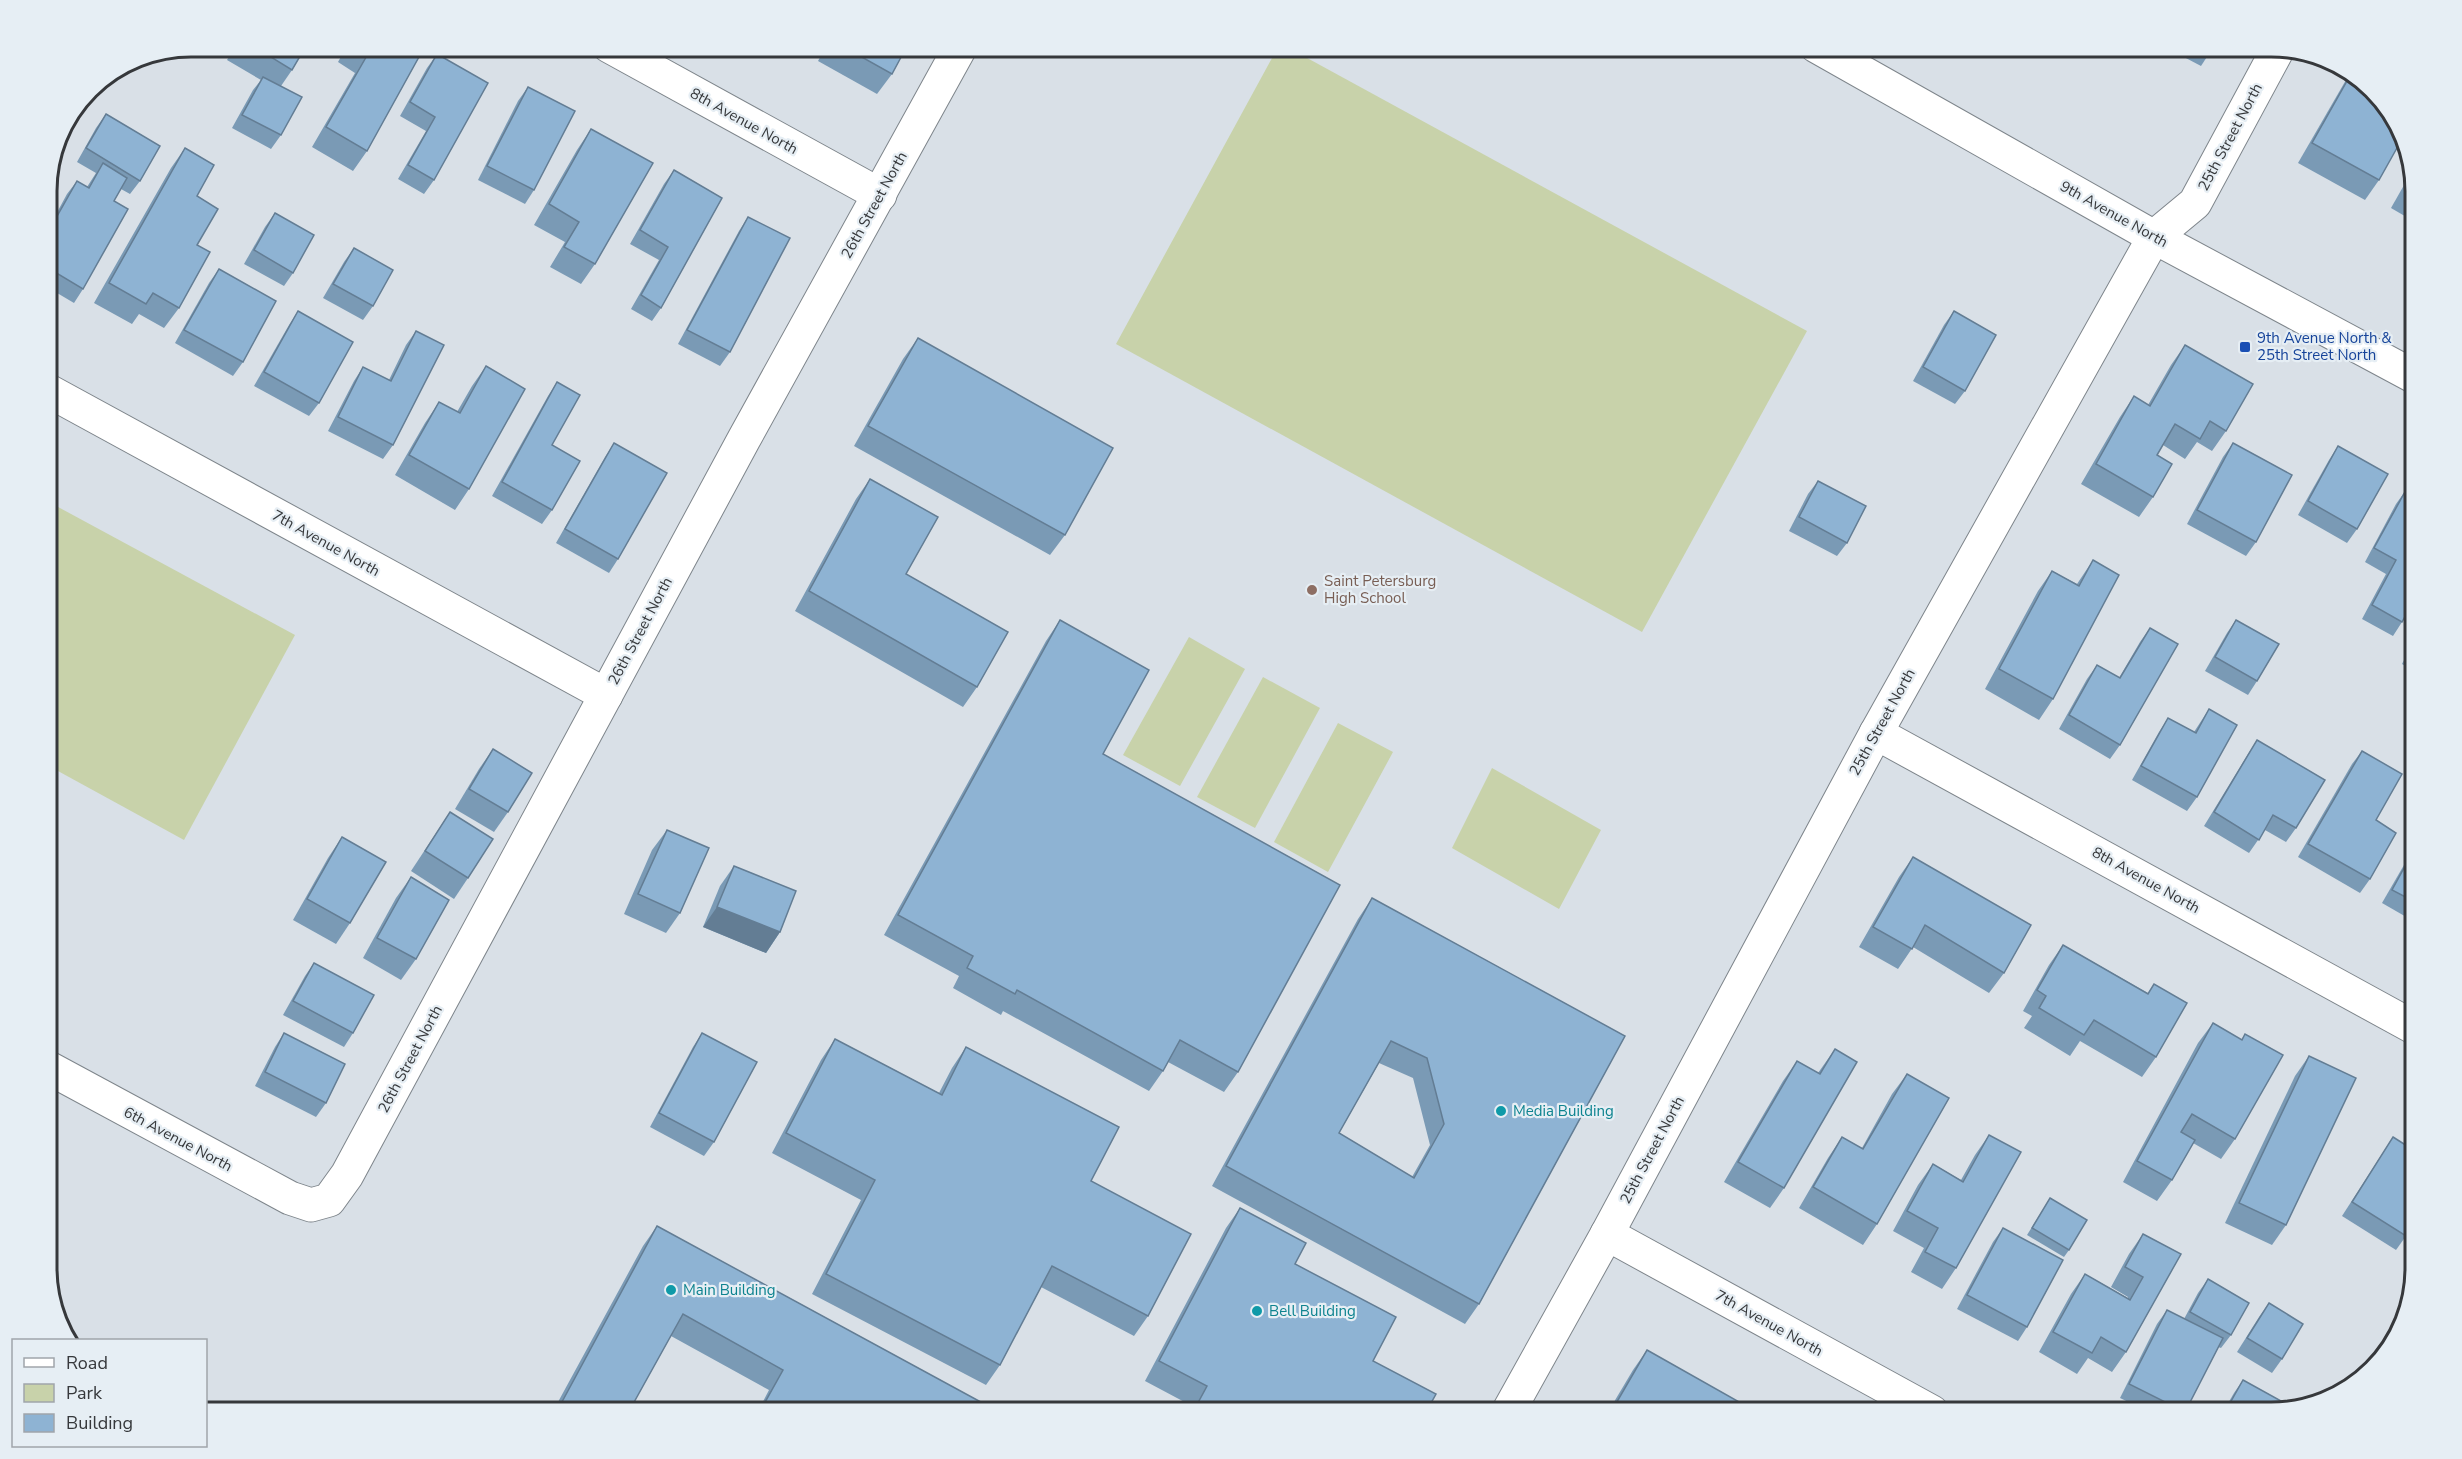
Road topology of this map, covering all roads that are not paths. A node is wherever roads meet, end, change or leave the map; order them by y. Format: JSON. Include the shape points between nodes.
{"nodes":[{"id":1,"x":629,"y":57,"type":"edge"},
{"id":2,"x":956,"y":57,"type":"edge"},
{"id":3,"x":1835,"y":57,"type":"edge"},
{"id":4,"x":2273,"y":57,"type":"edge"},
{"id":5,"x":880,"y":195,"type":"junction"},
{"id":6,"x":2154,"y":237,"type":"junction"},
{"id":7,"x":2405,"y":372,"type":"edge"},
{"id":8,"x":57,"y":395,"type":"edge"},
{"id":9,"x":606,"y":696,"type":"junction"},
{"id":10,"x":1876,"y":733,"type":"junction"},
{"id":11,"x":2405,"y":1023,"type":"edge"},
{"id":12,"x":57,"y":1073,"type":"edge"},
{"id":13,"x":311,"y":1205,"type":"joint"},
{"id":14,"x":1607,"y":1234,"type":"junction"},
{"id":15,"x":1514,"y":1402,"type":"edge"},
{"id":16,"x":1912,"y":1402,"type":"edge"}],
"edges":[{"from":1,"to":5,"type":"street","name":"8th Avenue North"},
{"from":2,"to":5,"type":"street","name":"26th Street North"},
{"from":3,"to":6,"type":"street","name":"9th Avenue North"},
{"from":4,"to":6,"type":"street","name":"25th Street North","via":[[2195,203]]},
{"from":5,"to":9,"type":"street","name":"26th Street North"},
{"from":6,"to":7,"type":"street","name":"9th Avenue North"},
{"from":6,"to":10,"type":"street","name":"25th Street North"},
{"from":8,"to":9,"type":"street","name":"7th Avenue North"},
{"from":9,"to":13,"type":"street","name":"26th Street North","via":[[347,1175],[329,1200]]},
{"from":10,"to":11,"type":"street","name":"8th Avenue North"},
{"from":10,"to":14,"type":"street","name":"25th Street North"},
{"from":12,"to":13,"type":"street","name":"6th Avenue North","via":[[264,1185]]},
{"from":14,"to":15,"type":"street","name":"25th Street North"},
{"from":14,"to":16,"type":"street","name":"7th Avenue North"}]}
